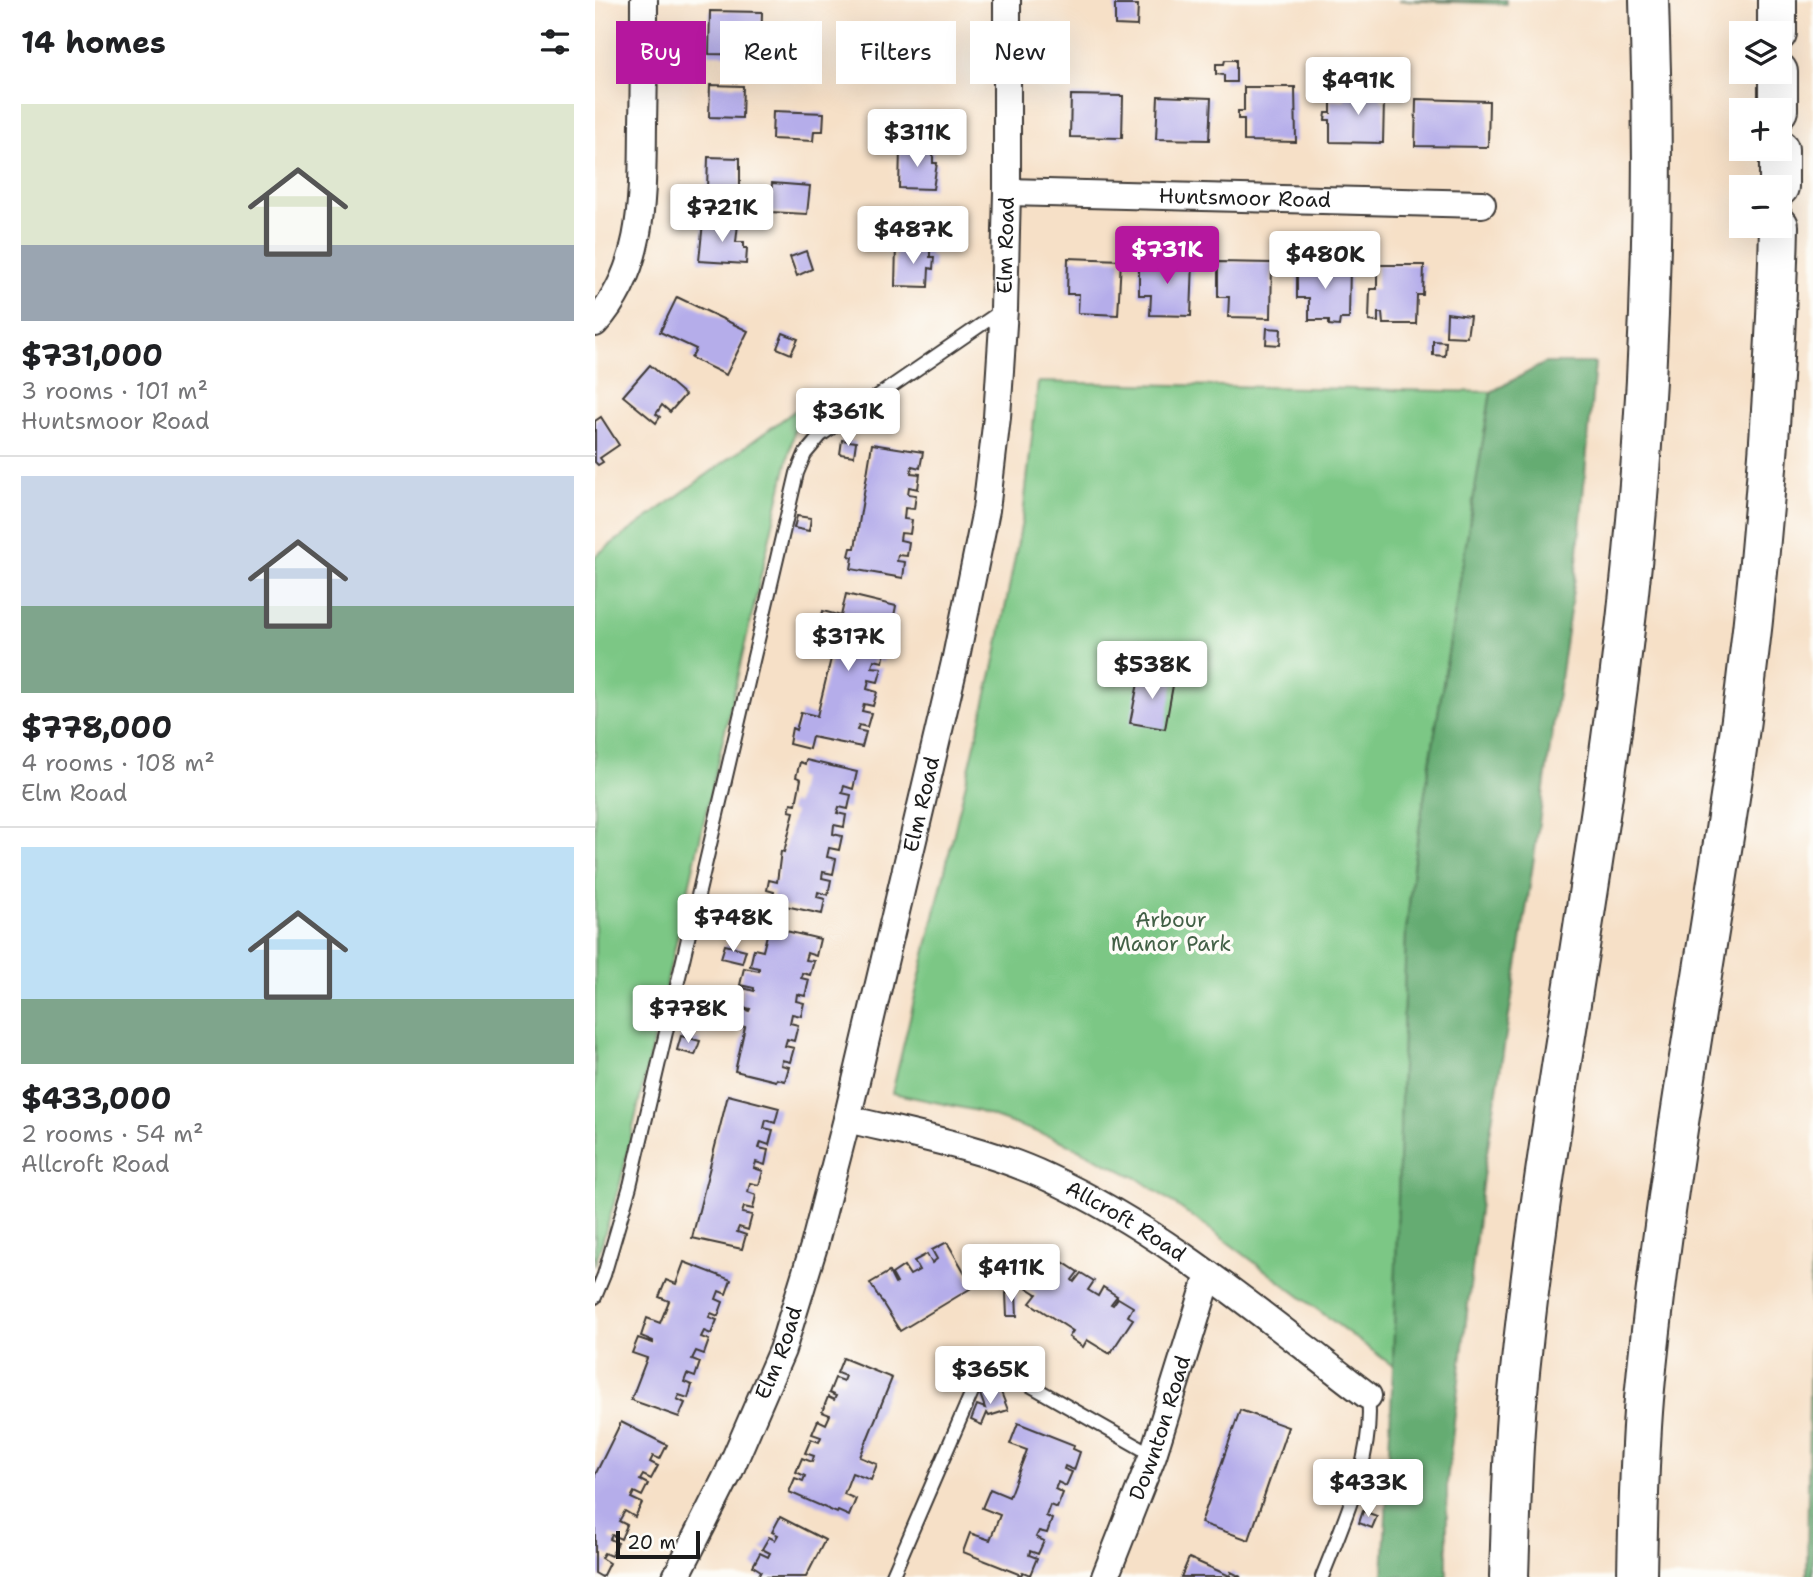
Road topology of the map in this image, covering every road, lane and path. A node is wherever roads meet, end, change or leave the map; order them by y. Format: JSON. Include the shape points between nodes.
{"nodes":[{"id":1,"x":645,"y":0,"type":"edge"},
{"id":2,"x":1007,"y":0,"type":"edge"},
{"id":3,"x":1649,"y":0,"type":"edge"},
{"id":4,"x":1777,"y":0,"type":"edge"},
{"id":5,"x":1777,"y":21,"type":"edge"},
{"id":6,"x":1007,"y":192,"type":"junction"},
{"id":7,"x":1482,"y":204,"type":"dead end"},
{"id":8,"x":1778,"y":238,"type":"edge"},
{"id":9,"x":1004,"y":309,"type":"junction"},
{"id":10,"x":595,"y":323,"type":"edge"},
{"id":11,"x":847,"y":1119,"type":"junction"},
{"id":12,"x":1209,"y":1275,"type":"junction"},
{"id":13,"x":595,"y":1297,"type":"edge"},
{"id":14,"x":1367,"y":1396,"type":"joint"},
{"id":15,"x":1153,"y":1455,"type":"junction"},
{"id":16,"x":676,"y":1577,"type":"edge"},
{"id":17,"x":892,"y":1577,"type":"edge"},
{"id":18,"x":1105,"y":1577,"type":"edge"},
{"id":19,"x":1322,"y":1577,"type":"edge"},
{"id":20,"x":1509,"y":1577,"type":"edge"},
{"id":21,"x":1637,"y":1577,"type":"edge"}],
"edges":[{"from":1,"to":10,"type":"street","via":[[639,230],[628,268]]},
{"from":2,"to":6,"type":"street","name":"Elm Road"},
{"from":3,"to":20,"type":"highway","via":[[1650,277],[1633,552],[1613,729],[1528,1300],[1516,1418]]},
{"from":4,"to":5,"type":"highway"},
{"from":6,"to":7,"type":"street","name":"Huntsmoor Road"},
{"from":6,"to":9,"type":"street","name":"Elm Road"},
{"from":8,"to":21,"type":"highway","via":[[1770,417],[1751,643],[1656,1291],[1644,1402]]},
{"from":9,"to":11,"type":"street","name":"Elm Road","via":[[986,510],[955,662]]},
{"from":9,"to":13,"type":"lane","via":[[821,435],[797,473],[630,1186]]},
{"from":11,"to":12,"type":"street","name":"Allcroft Road","via":[[969,1149],[1045,1175],[1114,1210]]},
{"from":11,"to":16,"type":"street","name":"Elm Road","via":[[782,1350],[729,1472]]},
{"from":12,"to":14,"type":"street","name":"Allcroft Road"},
{"from":12,"to":15,"type":"street","name":"Downton Road"},
{"from":14,"to":19,"type":"lane","via":[[1370,1417],[1359,1475]]},
{"from":15,"to":17,"type":"lane","via":[[1012,1375],[983,1364]]},
{"from":15,"to":18,"type":"street","name":"Downton Road"}]}
